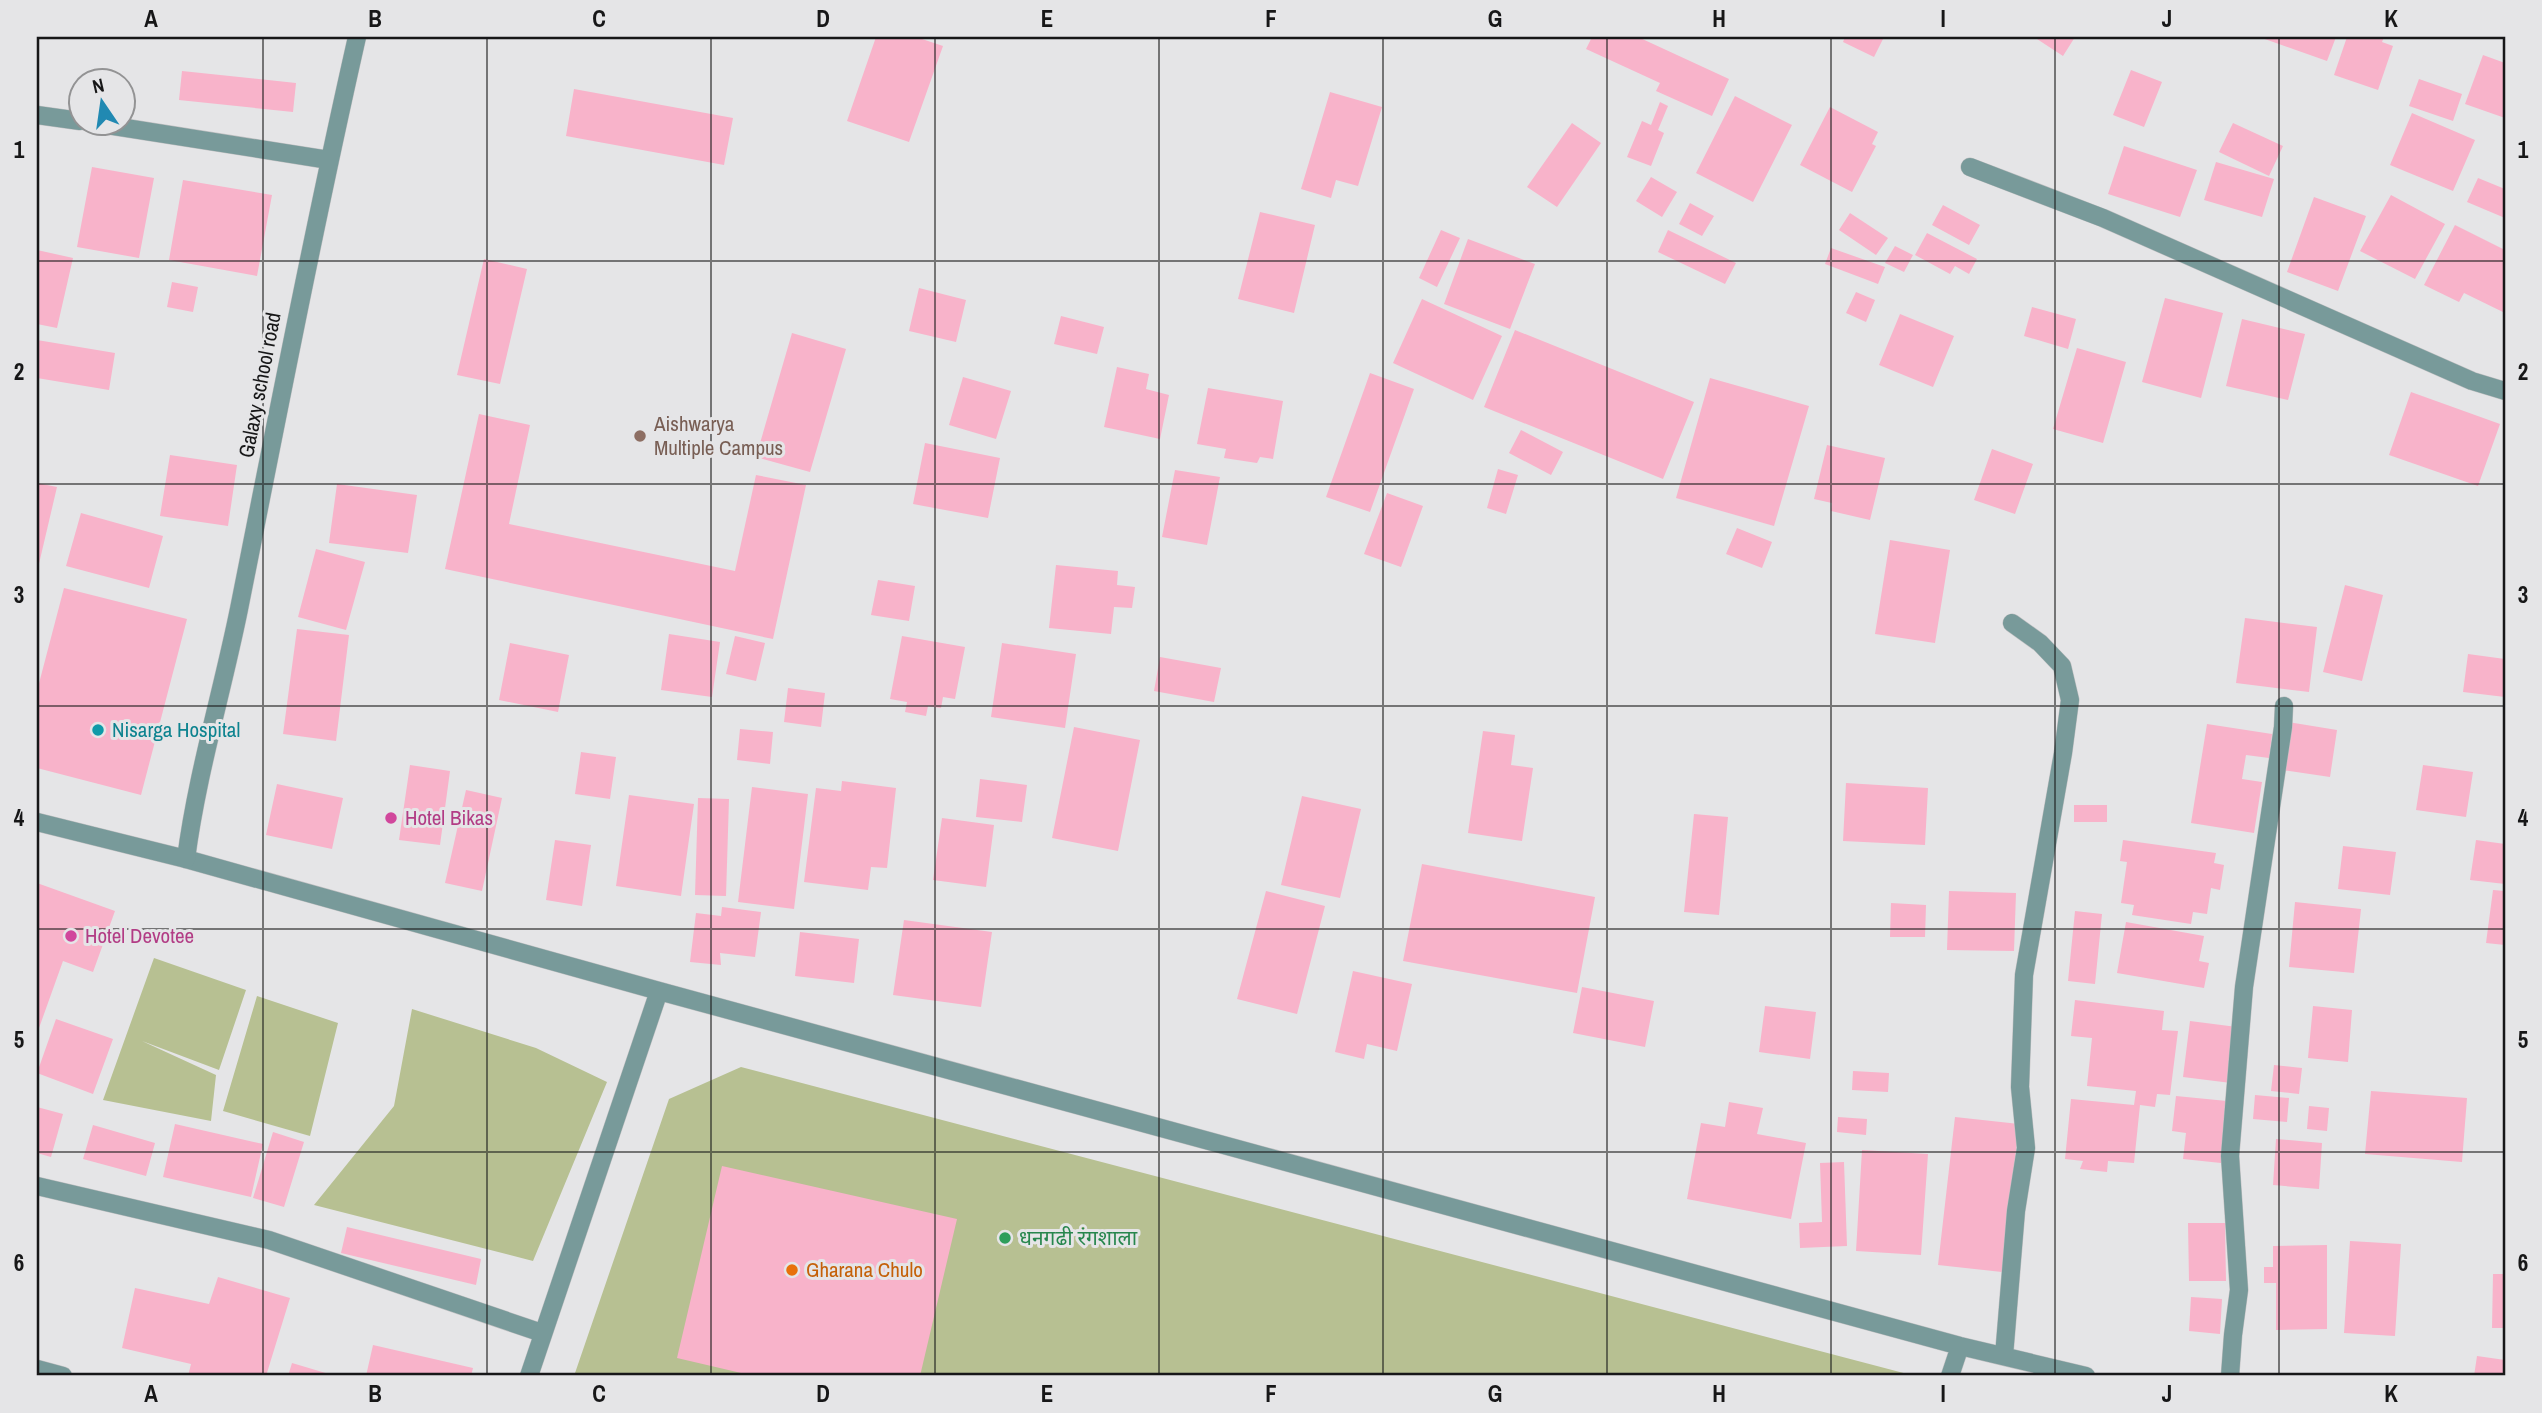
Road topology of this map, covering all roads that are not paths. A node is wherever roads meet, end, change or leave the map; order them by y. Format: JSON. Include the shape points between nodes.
{"nodes":[{"id":1,"x":358,"y":37,"type":"edge"},
{"id":2,"x":37,"y":115,"type":"edge"},
{"id":3,"x":66,"y":119,"type":"edge"},
{"id":4,"x":136,"y":130,"type":"edge"},
{"id":5,"x":329,"y":160,"type":"junction"},
{"id":6,"x":1970,"y":167,"type":"dead end"},
{"id":7,"x":2505,"y":391,"type":"edge"},
{"id":8,"x":2012,"y":623,"type":"dead end"},
{"id":9,"x":2284,"y":706,"type":"dead end"},
{"id":10,"x":37,"y":822,"type":"edge"},
{"id":11,"x":186,"y":859,"type":"junction"},
{"id":12,"x":659,"y":990,"type":"junction"},
{"id":13,"x":37,"y":1185,"type":"edge"},
{"id":14,"x":542,"y":1333,"type":"junction"},
{"id":15,"x":1960,"y":1346,"type":"junction"},
{"id":16,"x":2004,"y":1356,"type":"junction"},
{"id":17,"x":37,"y":1369,"type":"edge"},
{"id":18,"x":64,"y":1376,"type":"edge"},
{"id":19,"x":529,"y":1376,"type":"edge"},
{"id":20,"x":1950,"y":1376,"type":"edge"},
{"id":21,"x":2086,"y":1376,"type":"edge"},
{"id":22,"x":2230,"y":1376,"type":"edge"}],
"edges":[{"from":1,"to":5,"type":"street","name":"Galaxy school road"},
{"from":2,"to":3,"type":"street"},
{"from":4,"to":5,"type":"street"},
{"from":5,"to":11,"type":"street","name":"Galaxy school road","via":[[238,614],[192,809]]},
{"from":6,"to":7,"type":"street","via":[[2103,218],[2472,381]]},
{"from":8,"to":16,"type":"street","via":[[2062,666],[2070,700],[2024,975],[2020,1087],[2026,1147]]},
{"from":9,"to":22,"type":"street","via":[[2244,987],[2231,1143],[2239,1290]]},
{"from":10,"to":11,"type":"street"},
{"from":11,"to":12,"type":"street"},
{"from":12,"to":14,"type":"street"},
{"from":12,"to":15,"type":"street"},
{"from":13,"to":14,"type":"street","via":[[270,1240]]},
{"from":14,"to":19,"type":"street"},
{"from":15,"to":16,"type":"street"},
{"from":15,"to":20,"type":"street"},
{"from":16,"to":21,"type":"street"},
{"from":17,"to":18,"type":"street"}]}
